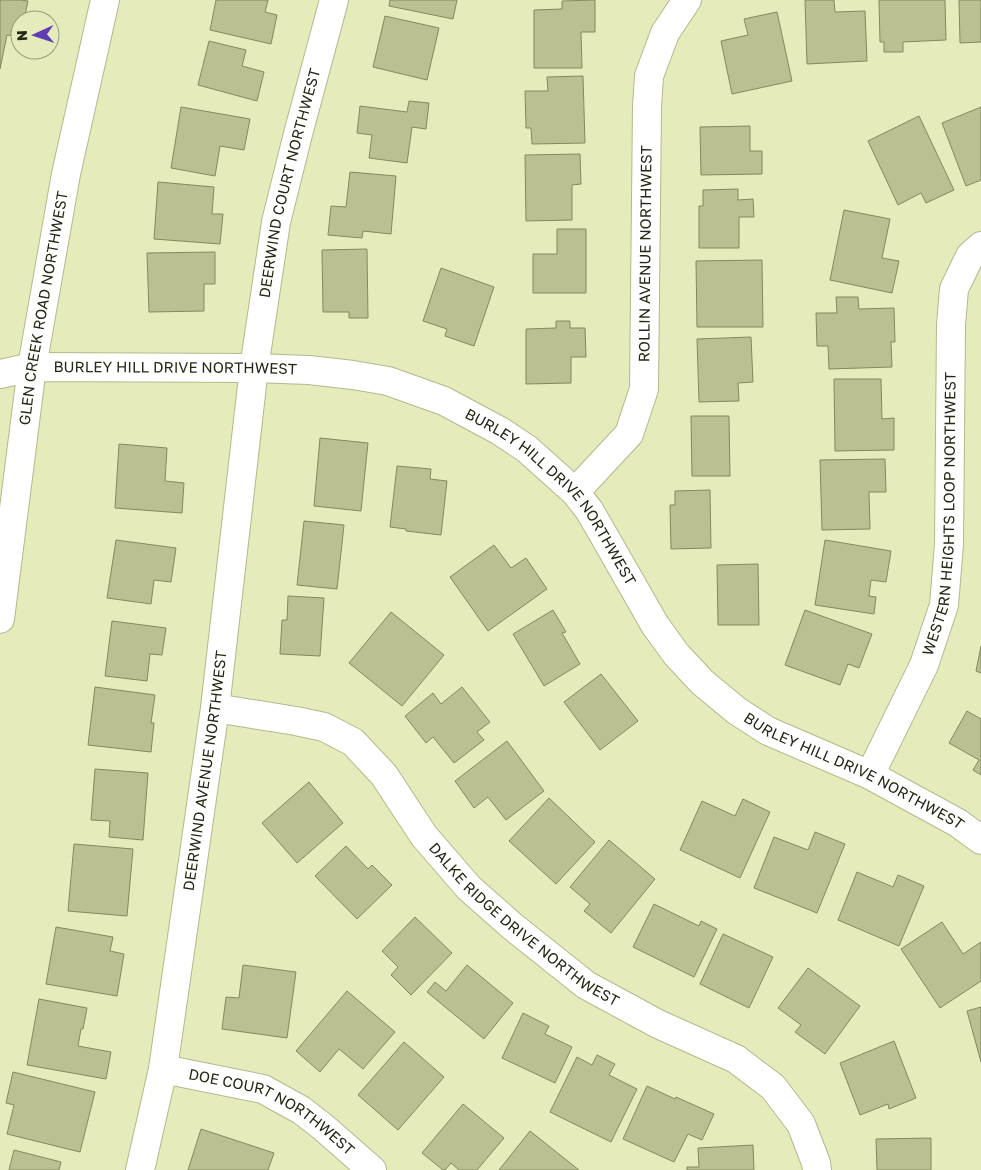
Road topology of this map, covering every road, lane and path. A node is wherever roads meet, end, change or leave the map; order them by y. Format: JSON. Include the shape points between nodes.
{"nodes":[{"id":1,"x":104,"y":0,"type":"edge"},
{"id":2,"x":334,"y":0,"type":"edge"},
{"id":3,"x":687,"y":0,"type":"edge"},
{"id":4,"x":981,"y":246,"type":"edge"},
{"id":5,"x":32,"y":367,"type":"junction"},
{"id":6,"x":254,"y":368,"type":"junction"},
{"id":7,"x":0,"y":374,"type":"edge"},
{"id":8,"x":575,"y":492,"type":"junction"},
{"id":9,"x":0,"y":619,"type":"edge"},
{"id":10,"x":215,"y":708,"type":"junction"},
{"id":11,"x":870,"y":776,"type":"junction"},
{"id":12,"x":981,"y":840,"type":"edge"},
{"id":13,"x":163,"y":1069,"type":"junction"},
{"id":14,"x":140,"y":1170,"type":"edge"},
{"id":15,"x":372,"y":1170,"type":"edge"},
{"id":16,"x":817,"y":1170,"type":"edge"}],
"edges":[{"from":1,"to":5,"type":"street","name":"GLEN CREEK ROAD NORTHWEST","via":[[66,174]]},
{"from":2,"to":6,"type":"street","name":"DEERWIND COURT NORTHWEST","via":[[276,222]]},
{"from":3,"to":8,"type":"street","name":"ROLLIN AVENUE NORTHWEST","via":[[665,33],[649,76],[646,107],[644,389],[629,434]]},
{"from":4,"to":11,"type":"street","name":"WESTERN HEIGHTS LOOP NORTHWEST","via":[[970,256],[954,289],[949,544],[944,605],[924,665]]},
{"from":5,"to":6,"type":"street","name":"BURLEY HILL DRIVE NORTHWEST"},
{"from":5,"to":7,"type":"street","name":"BURLEY HILL DRIVE NORTHWEST"},
{"from":5,"to":9,"type":"street","name":"GLEN CREEK ROAD NORTHWEST"},
{"from":6,"to":8,"type":"street","name":"BURLEY HILL DRIVE NORTHWEST","via":[[362,376],[388,381],[444,400],[527,449]]},
{"from":6,"to":10,"type":"street","name":"DEERWIND AVENUE NORTHWEST"},
{"from":8,"to":11,"type":"street","name":"BURLEY HILL DRIVE NORTHWEST","via":[[589,510],[654,625],[702,682],[768,731]]},
{"from":10,"to":13,"type":"street","name":"DEERWIND AVENUE NORTHWEST"},
{"from":10,"to":16,"type":"street","name":"DALKE RIDGE DRIVE NORTHWEST","via":[[296,721],[324,728],[353,742],[384,775],[424,836],[469,888],[512,926],[586,985],[658,1024],[736,1059],[773,1087],[800,1124]]},
{"from":11,"to":12,"type":"street","name":"BURLEY HILL DRIVE NORTHWEST","via":[[958,823]]},
{"from":13,"to":14,"type":"street","name":"DEERWIND AVENUE NORTHWEST"},
{"from":13,"to":15,"type":"street","name":"DOE COURT NORTHWEST","via":[[263,1089],[323,1127]]}]}
